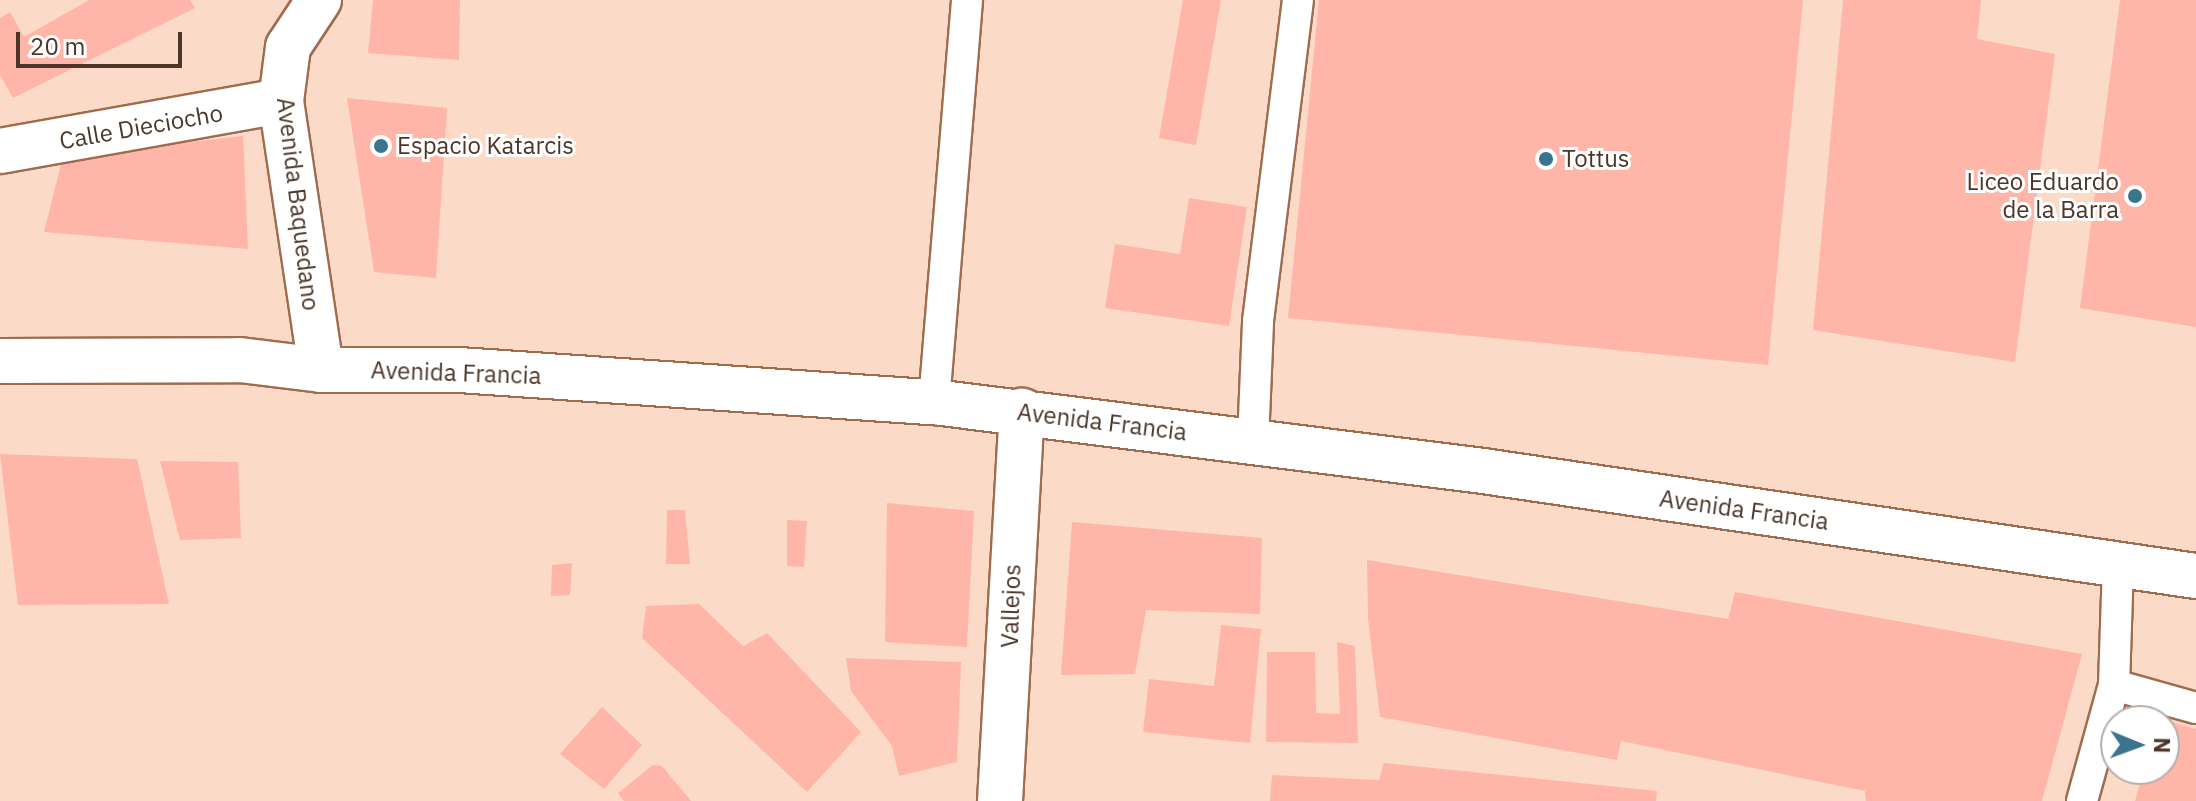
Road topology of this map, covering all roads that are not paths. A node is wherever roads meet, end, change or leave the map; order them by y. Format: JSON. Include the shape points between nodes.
{"nodes":[{"id":1,"x":319,"y":0,"type":"edge"},
{"id":2,"x":967,"y":0,"type":"edge"},
{"id":3,"x":1298,"y":0,"type":"edge"},
{"id":4,"x":281,"y":101,"type":"junction"},
{"id":5,"x":0,"y":151,"type":"edge"},
{"id":6,"x":0,"y":361,"type":"edge"},
{"id":7,"x":321,"y":370,"type":"junction"},
{"id":8,"x":934,"y":402,"type":"junction"},
{"id":9,"x":1022,"y":411,"type":"junction"},
{"id":10,"x":1253,"y":442,"type":"junction"},
{"id":11,"x":2118,"y":565,"type":"junction"},
{"id":12,"x":2196,"y":576,"type":"edge"},
{"id":13,"x":2114,"y":685,"type":"junction"},
{"id":14,"x":2196,"y":708,"type":"edge"},
{"id":15,"x":1000,"y":801,"type":"edge"},
{"id":16,"x":2082,"y":801,"type":"edge"}],
"edges":[{"from":1,"to":4,"type":"main road","name":"Avenida Baquedano","via":[[288,47]]},
{"from":2,"to":8,"type":"lane"},
{"from":3,"to":10,"type":"lane","via":[[1258,321]]},
{"from":4,"to":5,"type":"main road","name":"Calle Dieciocho"},
{"from":4,"to":7,"type":"main road","name":"Avenida Baquedano"},
{"from":6,"to":7,"type":"main road","name":"Avenida Francia","via":[[240,360]]},
{"from":7,"to":8,"type":"main road","name":"Avenida Francia","via":[[459,370]]},
{"from":8,"to":9,"type":"main road","name":"Avenida Francia"},
{"from":9,"to":10,"type":"main road","name":"Avenida Francia"},
{"from":9,"to":15,"type":"main road","name":"Vallejos"},
{"from":10,"to":11,"type":"main road","name":"Avenida Francia"},
{"from":11,"to":12,"type":"main road","name":"Avenida Francia"},
{"from":11,"to":13,"type":"lane"},
{"from":13,"to":14,"type":"lane"},
{"from":13,"to":16,"type":"lane"}]}
